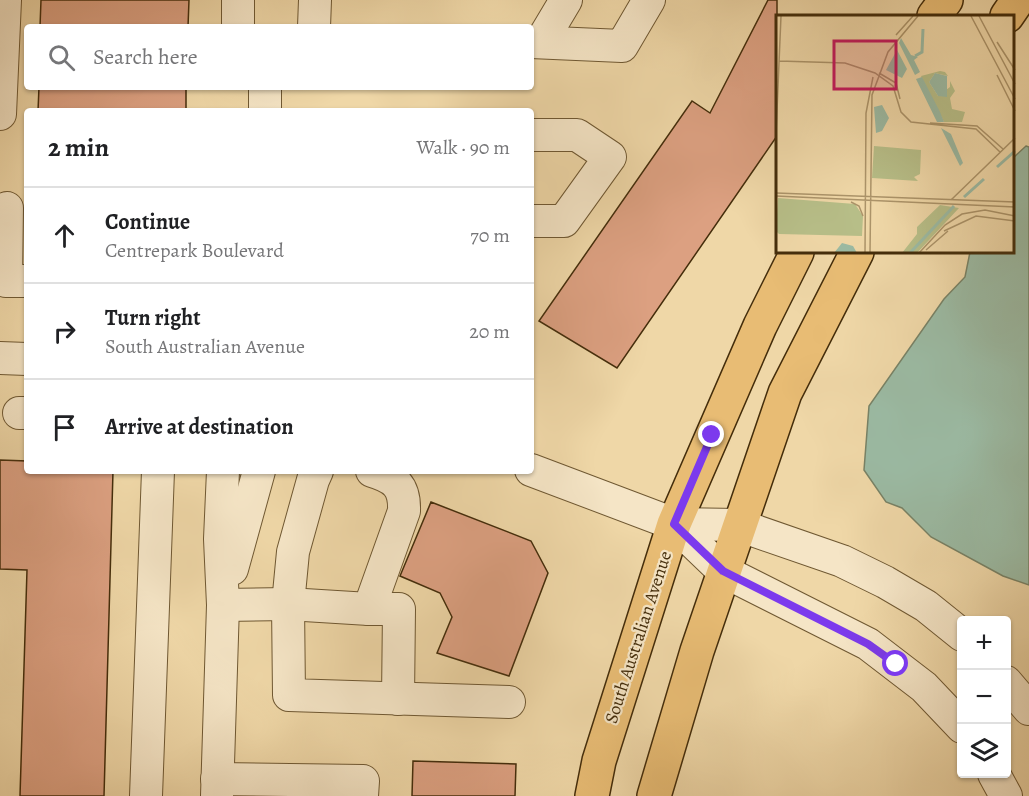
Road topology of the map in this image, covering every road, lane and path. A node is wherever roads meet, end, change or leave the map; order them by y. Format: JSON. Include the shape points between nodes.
{"nodes":[{"id":1,"x":5,"y":0,"type":"edge"},
{"id":2,"x":238,"y":0,"type":"edge"},
{"id":3,"x":315,"y":0,"type":"edge"},
{"id":4,"x":566,"y":0,"type":"edge"},
{"id":5,"x":649,"y":0,"type":"edge"},
{"id":6,"x":946,"y":0,"type":"edge"},
{"id":7,"x":1018,"y":0,"type":"edge"},
{"id":8,"x":935,"y":15,"type":"edge"},
{"id":9,"x":1008,"y":15,"type":"edge"},
{"id":10,"x":238,"y":24,"type":"edge"},
{"id":11,"x":314,"y":24,"type":"edge"},
{"id":12,"x":536,"y":42,"type":"edge"},
{"id":13,"x":266,"y":90,"type":"edge"},
{"id":14,"x":0,"y":98,"type":"edge"},
{"id":15,"x":265,"y":108,"type":"edge"},
{"id":16,"x":0,"y":114,"type":"edge"},
{"id":17,"x":534,"y":135,"type":"edge"},
{"id":18,"x":11,"y":209,"type":"edge"},
{"id":19,"x":534,"y":221,"type":"edge"},
{"id":20,"x":796,"y":254,"type":"edge"},
{"id":21,"x":856,"y":254,"type":"edge"},
{"id":22,"x":24,"y":281,"type":"edge"},
{"id":23,"x":0,"y":358,"type":"edge"},
{"id":24,"x":24,"y":359,"type":"edge"},
{"id":25,"x":534,"y":471,"type":"edge"},
{"id":26,"x":158,"y":474,"type":"edge"},
{"id":27,"x":222,"y":474,"type":"edge"},
{"id":28,"x":258,"y":474,"type":"edge"},
{"id":29,"x":316,"y":474,"type":"edge"},
{"id":30,"x":382,"y":474,"type":"edge"},
{"id":31,"x":674,"y":524,"type":"junction"},
{"id":32,"x":738,"y":525,"type":"junction"},
{"id":33,"x":723,"y":571,"type":"junction"},
{"id":34,"x":288,"y":604,"type":"junction"},
{"id":35,"x":223,"y":605,"type":"junction"},
{"id":36,"x":369,"y":609,"type":"junction"},
{"id":37,"x":957,"y":631,"type":"edge"},
{"id":38,"x":1011,"y":688,"type":"edge"},
{"id":39,"x":398,"y":699,"type":"junction"},
{"id":40,"x":509,"y":702,"type":"dead end"},
{"id":41,"x":1029,"y":709,"type":"edge"},
{"id":42,"x":959,"y":724,"type":"edge"},
{"id":43,"x":996,"y":778,"type":"edge"},
{"id":44,"x":217,"y":787,"type":"edge"},
{"id":45,"x":286,"y":788,"type":"edge"},
{"id":46,"x":146,"y":796,"type":"edge"},
{"id":47,"x":362,"y":796,"type":"edge"},
{"id":48,"x":592,"y":796,"type":"edge"},
{"id":49,"x":654,"y":796,"type":"edge"},
{"id":50,"x":1006,"y":796,"type":"edge"}],
"edges":[{"from":1,"to":14,"type":"street"},
{"from":2,"to":10,"type":"street"},
{"from":3,"to":11,"type":"street"},
{"from":4,"to":12,"type":"street"},
{"from":5,"to":12,"type":"street","via":[[622,46]]},
{"from":6,"to":8,"type":"main road"},
{"from":7,"to":9,"type":"main road"},
{"from":13,"to":15,"type":"street"},
{"from":14,"to":16,"type":"street"},
{"from":17,"to":19,"type":"street","via":[[577,135],[610,157],[564,221]]},
{"from":18,"to":22,"type":"street","via":[[6,281]]},
{"from":20,"to":31,"type":"main road","name":"South Australian Avenue","via":[[760,326]]},
{"from":21,"to":32,"type":"main road","via":[[785,393]]},
{"from":23,"to":24,"type":"street"},
{"from":25,"to":31,"type":"street"},
{"from":26,"to":46,"type":"street"},
{"from":27,"to":35,"type":"street"},
{"from":28,"to":35,"type":"street"},
{"from":29,"to":34,"type":"street","via":[[293,552]]},
{"from":30,"to":36,"type":"street","via":[[396,483],[405,501]]},
{"from":31,"to":32,"type":"street"},
{"from":31,"to":33,"type":"street"},
{"from":31,"to":48,"type":"main road","name":"South Australian Avenue","via":[[599,761]]},
{"from":32,"to":33,"type":"main road"},
{"from":32,"to":37,"type":"street","via":[[842,561],[926,606]]},
{"from":33,"to":42,"type":"street","via":[[868,644],[924,687]]},
{"from":33,"to":49,"type":"main road"},
{"from":34,"to":35,"type":"street"},
{"from":34,"to":36,"type":"street"},
{"from":34,"to":39,"type":"street","via":[[289,695]]},
{"from":35,"to":44,"type":"street"},
{"from":36,"to":39,"type":"street","via":[[399,609]]},
{"from":38,"to":41,"type":"street"},
{"from":39,"to":40,"type":"street"},
{"from":43,"to":50,"type":"street"},
{"from":44,"to":45,"type":"street"},
{"from":45,"to":47,"type":"street","via":[[363,781]]}]}
